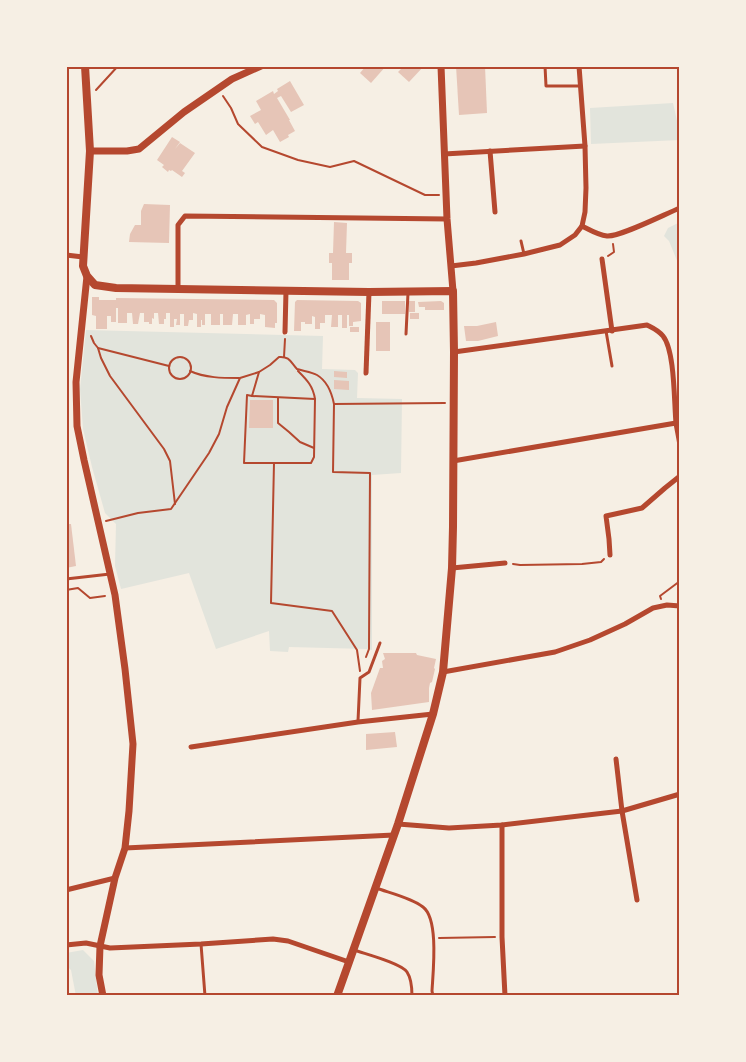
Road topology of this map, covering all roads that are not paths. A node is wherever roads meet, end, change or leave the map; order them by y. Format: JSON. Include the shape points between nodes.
{"nodes":[{"id":1,"x":84,"y":66,"type":"edge"},
{"id":2,"x":261,"y":66,"type":"edge"},
{"id":3,"x":440,"y":66,"type":"edge"},
{"id":4,"x":545,"y":66,"type":"edge"},
{"id":5,"x":579,"y":66,"type":"edge"},
{"id":6,"x":580,"y":86,"type":"junction"},
{"id":7,"x":585,"y":146,"type":"junction"},
{"id":8,"x":90,"y":151,"type":"junction"},
{"id":9,"x":490,"y":151,"type":"junction"},
{"id":10,"x":444,"y":154,"type":"junction"},
{"id":11,"x":680,"y":208,"type":"edge"},
{"id":12,"x":495,"y":212,"type":"dead end"},
{"id":13,"x":447,"y":219,"type":"junction"},
{"id":14,"x":582,"y":226,"type":"junction"},
{"id":15,"x":521,"y":241,"type":"dead end"},
{"id":16,"x":524,"y":254,"type":"junction"},
{"id":17,"x":66,"y":255,"type":"edge"},
{"id":18,"x":84,"y":257,"type":"junction"},
{"id":19,"x":602,"y":259,"type":"road end"},
{"id":20,"x":451,"y":266,"type":"junction"},
{"id":21,"x":86,"y":276,"type":"junction"},
{"id":22,"x":178,"y":290,"type":"junction"},
{"id":23,"x":286,"y":291,"type":"junction"},
{"id":24,"x":453,"y":291,"type":"junction"},
{"id":25,"x":369,"y":292,"type":"junction"},
{"id":26,"x":408,"y":292,"type":"junction"},
{"id":27,"x":609,"y":331,"type":"junction"},
{"id":28,"x":286,"y":332,"type":"road end"},
{"id":29,"x":406,"y":334,"type":"dead end"},
{"id":30,"x":454,"y":352,"type":"junction"},
{"id":31,"x":612,"y":366,"type":"dead end"},
{"id":32,"x":366,"y":372,"type":"dead end"},
{"id":33,"x":676,"y":423,"type":"junction"},
{"id":34,"x":680,"y":446,"type":"edge"},
{"id":35,"x":453,"y":461,"type":"junction"},
{"id":36,"x":680,"y":476,"type":"edge"},
{"id":37,"x":610,"y":554,"type":"road end"},
{"id":38,"x":505,"y":563,"type":"road end"},
{"id":39,"x":452,"y":568,"type":"junction"},
{"id":40,"x":110,"y":574,"type":"junction"},
{"id":41,"x":66,"y":579,"type":"edge"},
{"id":42,"x":680,"y":606,"type":"edge"},
{"id":43,"x":380,"y":643,"type":"dead end"},
{"id":44,"x":443,"y":672,"type":"junction"},
{"id":45,"x":433,"y":714,"type":"junction"},
{"id":46,"x":358,"y":722,"type":"junction"},
{"id":47,"x":191,"y":746,"type":"dead end"},
{"id":48,"x":616,"y":759,"type":"dead end"},
{"id":49,"x":680,"y":794,"type":"edge"},
{"id":50,"x":622,"y":811,"type":"junction"},
{"id":51,"x":398,"y":824,"type":"junction"},
{"id":52,"x":502,"y":825,"type":"junction"},
{"id":53,"x":394,"y":835,"type":"junction"},
{"id":54,"x":124,"y":848,"type":"junction"},
{"id":55,"x":115,"y":878,"type":"junction"},
{"id":56,"x":376,"y":888,"type":"junction"},
{"id":57,"x":66,"y":890,"type":"edge"},
{"id":58,"x":637,"y":900,"type":"dead end"},
{"id":59,"x":200,"y":944,"type":"junction"},
{"id":60,"x":66,"y":945,"type":"edge"},
{"id":61,"x":100,"y":946,"type":"junction"},
{"id":62,"x":353,"y":950,"type":"junction"},
{"id":63,"x":349,"y":962,"type":"junction"},
{"id":64,"x":103,"y":996,"type":"edge"},
{"id":65,"x":205,"y":996,"type":"edge"},
{"id":66,"x":337,"y":996,"type":"edge"},
{"id":67,"x":412,"y":996,"type":"edge"},
{"id":68,"x":433,"y":996,"type":"edge"},
{"id":69,"x":505,"y":996,"type":"edge"}],
"edges":[{"from":1,"to":8,"type":"main road"},
{"from":2,"to":8,"type":"street","via":[[232,79],[138,149]]},
{"from":3,"to":10,"type":"street"},
{"from":4,"to":6,"type":"lane","via":[[546,86]]},
{"from":5,"to":6,"type":"street"},
{"from":6,"to":7,"type":"street"},
{"from":7,"to":9,"type":"street"},
{"from":7,"to":14,"type":"street","via":[[586,188]]},
{"from":8,"to":18,"type":"main road"},
{"from":9,"to":10,"type":"street"},
{"from":9,"to":12,"type":"street"},
{"from":10,"to":13,"type":"street"},
{"from":11,"to":14,"type":"street","via":[[620,234],[597,234]]},
{"from":13,"to":20,"type":"street"},
{"from":13,"to":22,"type":"street","via":[[185,216],[178,225]]},
{"from":14,"to":16,"type":"street","via":[[560,245]]},
{"from":15,"to":16,"type":"lane"},
{"from":16,"to":20,"type":"street"},
{"from":17,"to":18,"type":"street"},
{"from":18,"to":21,"type":"main road"},
{"from":19,"to":27,"type":"street"},
{"from":20,"to":24,"type":"street"},
{"from":21,"to":22,"type":"main road","via":[[103,287]]},
{"from":21,"to":40,"type":"street","via":[[76,382],[77,426]]},
{"from":22,"to":23,"type":"main road"},
{"from":23,"to":25,"type":"main road"},
{"from":23,"to":28,"type":"street"},
{"from":24,"to":26,"type":"main road"},
{"from":24,"to":30,"type":"main road"},
{"from":25,"to":26,"type":"main road"},
{"from":25,"to":32,"type":"street"},
{"from":26,"to":29,"type":"lane"},
{"from":27,"to":30,"type":"street"},
{"from":27,"to":31,"type":"lane"},
{"from":27,"to":33,"type":"street","via":[[647,325],[664,337],[670,350]]},
{"from":30,"to":35,"type":"main road"},
{"from":33,"to":34,"type":"street"},
{"from":33,"to":35,"type":"street"},
{"from":35,"to":39,"type":"main road"},
{"from":36,"to":37,"type":"street","via":[[642,508],[606,516]]},
{"from":38,"to":39,"type":"street"},
{"from":39,"to":44,"type":"main road"},
{"from":40,"to":41,"type":"lane"},
{"from":40,"to":54,"type":"street","via":[[134,744]]},
{"from":42,"to":44,"type":"street","via":[[653,608],[590,640],[555,652]]},
{"from":43,"to":46,"type":"lane","via":[[369,672],[360,678]]},
{"from":44,"to":45,"type":"main road"},
{"from":45,"to":46,"type":"street"},
{"from":45,"to":51,"type":"main road"},
{"from":46,"to":47,"type":"street"},
{"from":48,"to":50,"type":"street"},
{"from":49,"to":50,"type":"street"},
{"from":50,"to":52,"type":"street"},
{"from":50,"to":58,"type":"street"},
{"from":51,"to":52,"type":"street","via":[[449,828]]},
{"from":51,"to":53,"type":"main road"},
{"from":52,"to":69,"type":"street"},
{"from":53,"to":54,"type":"street"},
{"from":53,"to":56,"type":"main road"},
{"from":54,"to":55,"type":"street"},
{"from":55,"to":57,"type":"street"},
{"from":55,"to":61,"type":"street"},
{"from":56,"to":62,"type":"main road"},
{"from":56,"to":68,"type":"lane","via":[[415,902],[429,913],[435,950]]},
{"from":59,"to":61,"type":"street"},
{"from":59,"to":63,"type":"street","via":[[273,939]]},
{"from":59,"to":65,"type":"lane"},
{"from":60,"to":61,"type":"street","via":[[86,943]]},
{"from":61,"to":64,"type":"street","via":[[99,975]]},
{"from":62,"to":63,"type":"main road"},
{"from":62,"to":67,"type":"lane","via":[[402,968],[407,972]]},
{"from":63,"to":66,"type":"main road"}]}
